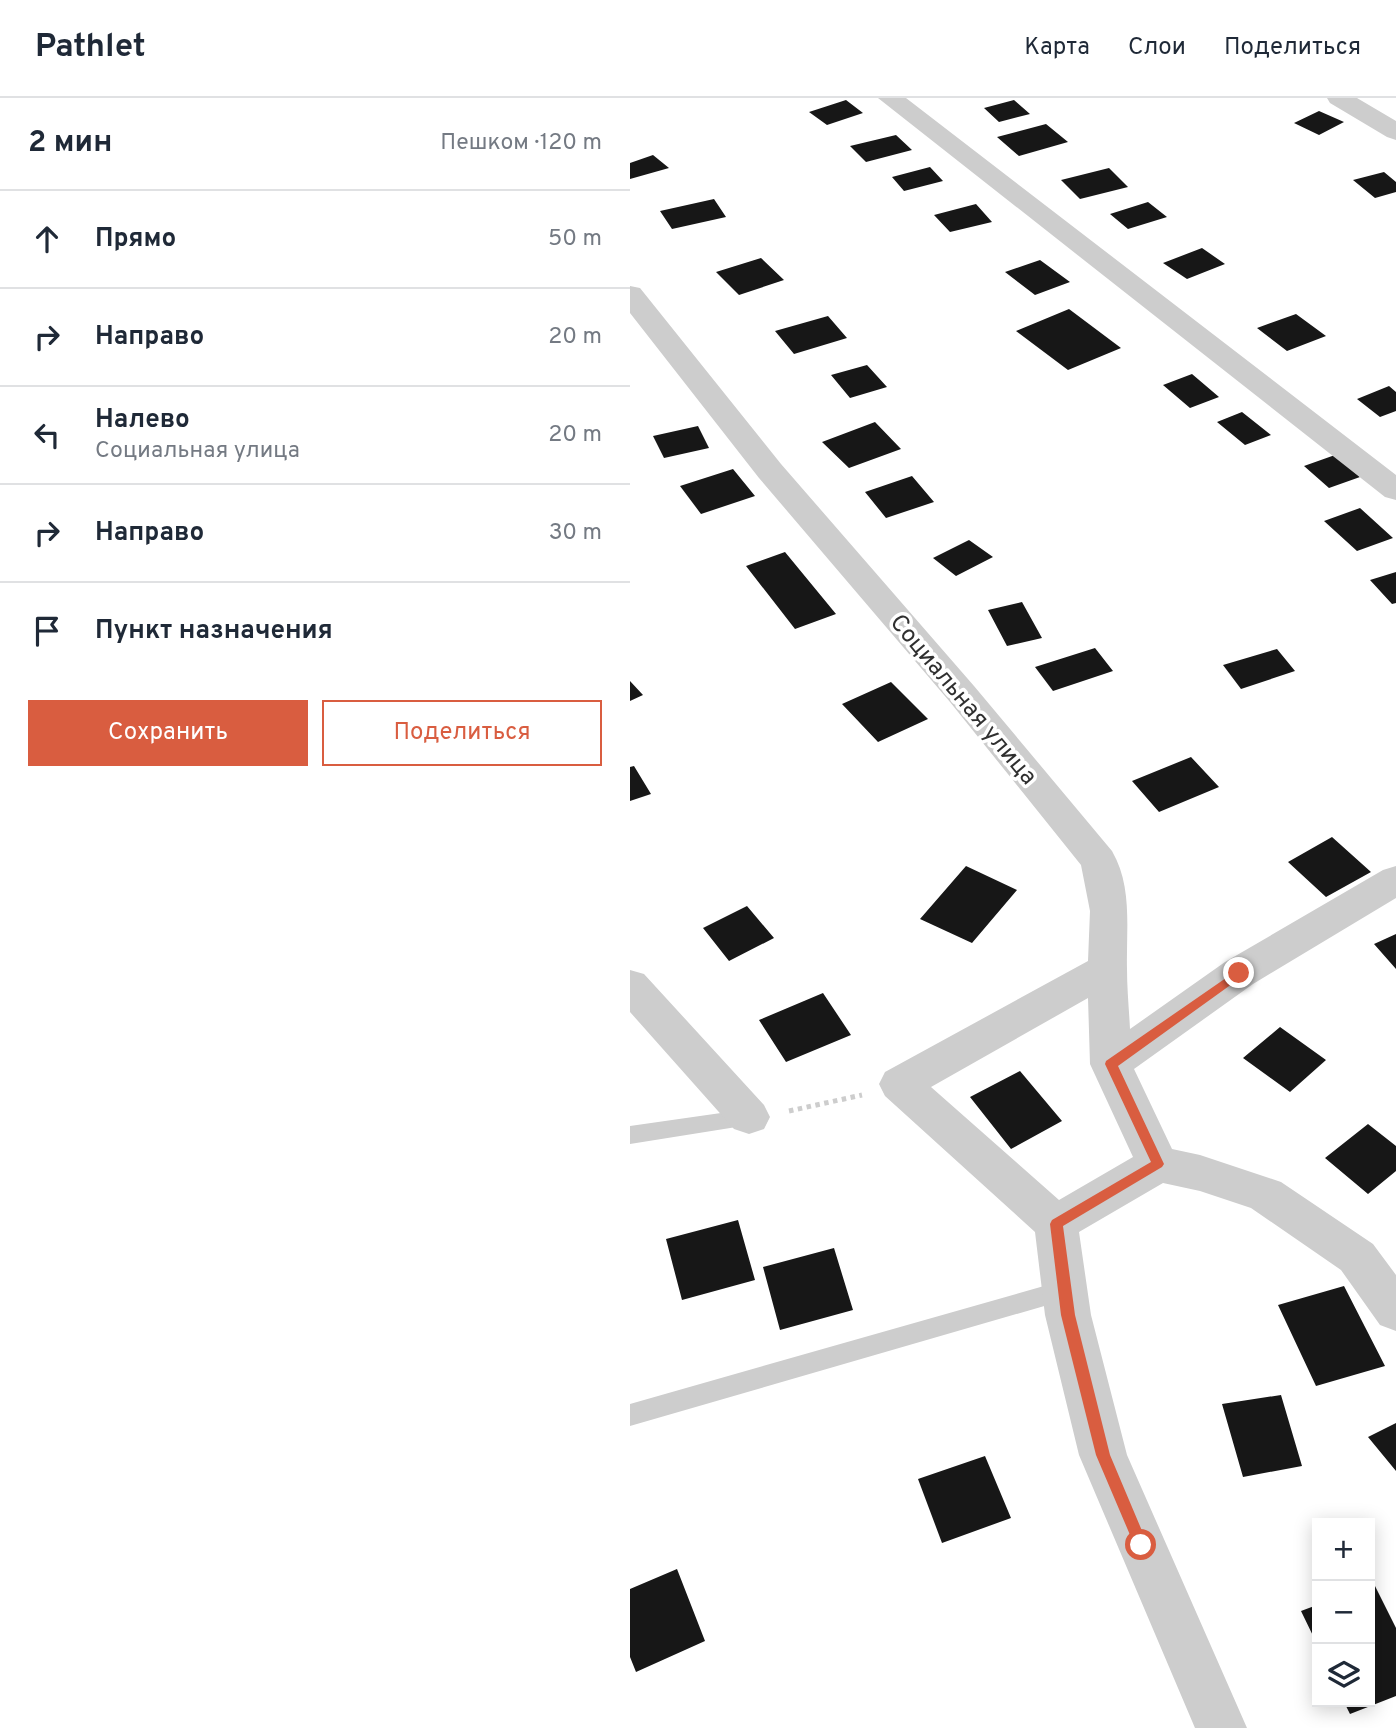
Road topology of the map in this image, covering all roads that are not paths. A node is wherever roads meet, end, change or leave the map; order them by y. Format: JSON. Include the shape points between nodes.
{"nodes":[{"id":1,"x":890,"y":98,"type":"edge"},
{"id":2,"x":1339,"y":98,"type":"edge"},
{"id":3,"x":1396,"y":132,"type":"edge"},
{"id":4,"x":630,"y":294,"type":"edge"},
{"id":5,"x":1396,"y":490,"type":"edge"},
{"id":6,"x":1396,"y":880,"type":"edge"},
{"id":7,"x":1107,"y":969,"type":"junction"},
{"id":8,"x":630,"y":985,"type":"edge"},
{"id":9,"x":1111,"y":1064,"type":"junction"},
{"id":10,"x":749,"y":1117,"type":"joint"},
{"id":11,"x":630,"y":1135,"type":"edge"},
{"id":12,"x":1158,"y":1164,"type":"junction"},
{"id":13,"x":1056,"y":1224,"type":"junction"},
{"id":14,"x":1065,"y":1290,"type":"junction"},
{"id":15,"x":1396,"y":1311,"type":"edge"},
{"id":16,"x":630,"y":1415,"type":"edge"},
{"id":17,"x":1221,"y":1728,"type":"edge"}],
"edges":[{"from":1,"to":5,"type":"street"},
{"from":2,"to":3,"type":"street"},
{"from":4,"to":7,"type":"street","name":"Социальная улица","via":[[770,471],[1099,861],[1109,911]]},
{"from":6,"to":9,"type":"street","via":[[1239,973]]},
{"from":7,"to":9,"type":"street","name":"Социальная улица"},
{"from":7,"to":13,"type":"street","via":[[900,1084]]},
{"from":8,"to":10,"type":"street"},
{"from":9,"to":12,"type":"street","name":"Социальная улица"},
{"from":10,"to":11,"type":"lane"},
{"from":12,"to":13,"type":"street"},
{"from":12,"to":15,"type":"street","via":[[1266,1195],[1357,1257]]},
{"from":13,"to":14,"type":"street"},
{"from":14,"to":16,"type":"lane"},
{"from":14,"to":17,"type":"street","via":[[1103,1455]]}]}
